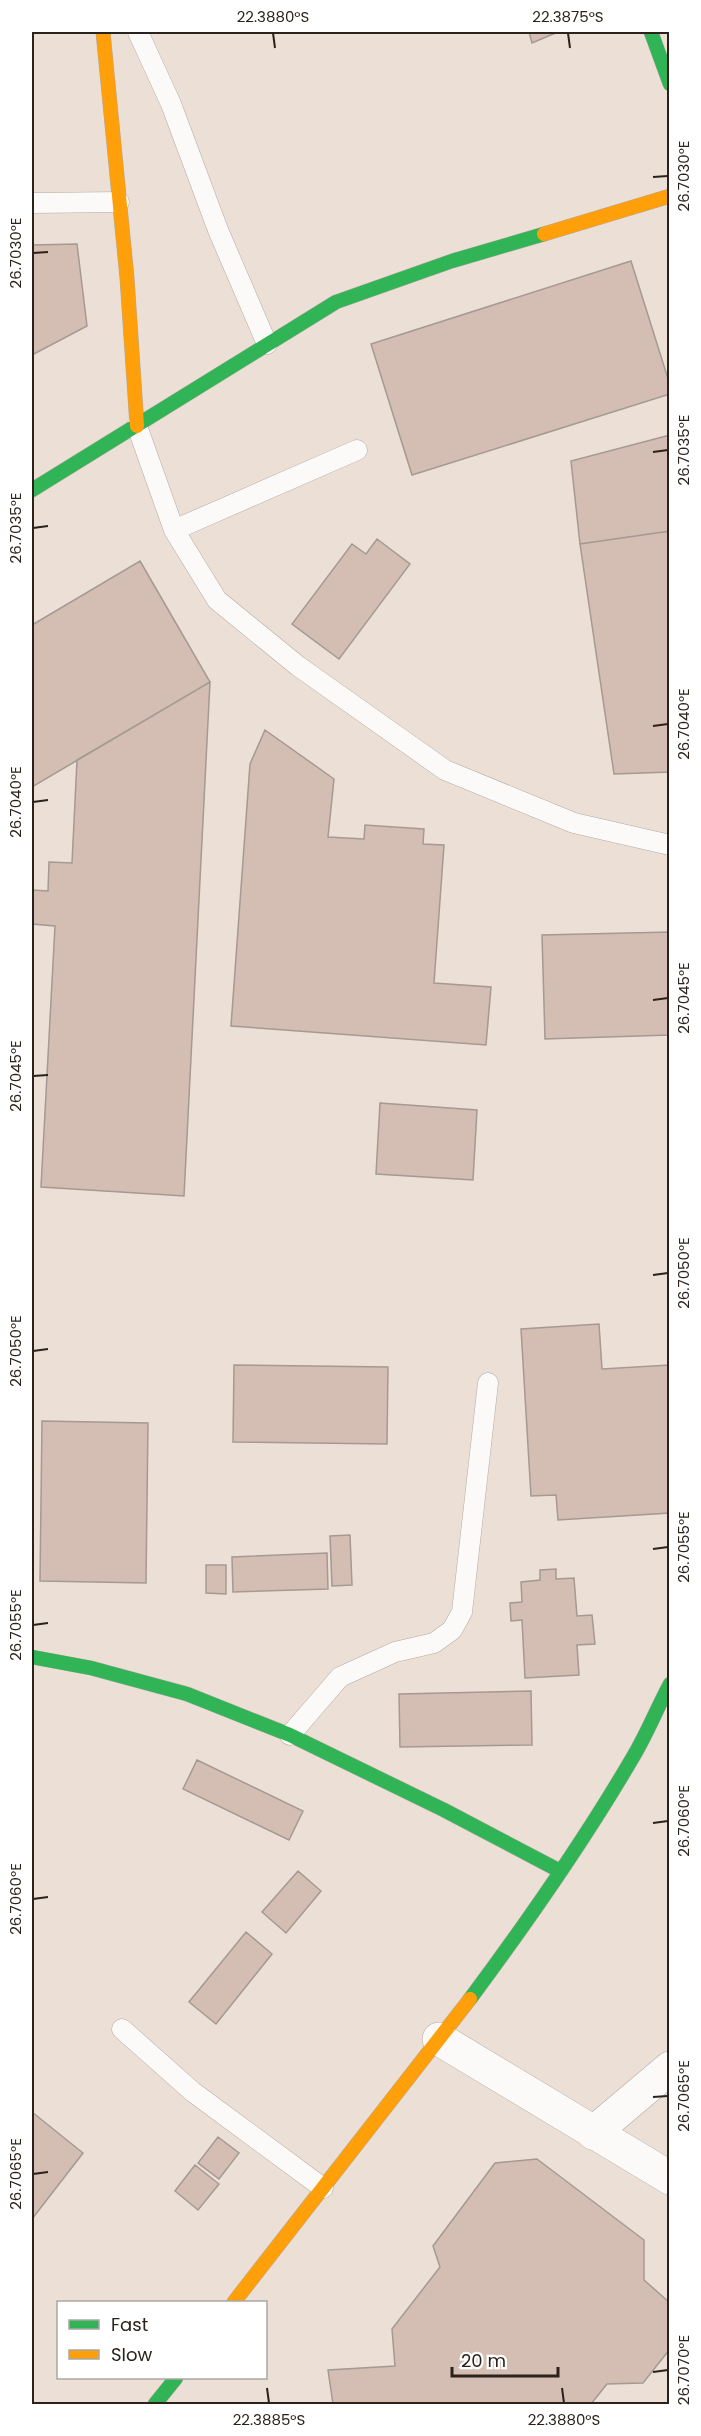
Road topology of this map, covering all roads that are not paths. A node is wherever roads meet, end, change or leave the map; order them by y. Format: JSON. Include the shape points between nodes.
{"nodes":[{"id":1,"x":103,"y":32,"type":"edge"},
{"id":2,"x":138,"y":32,"type":"edge"},
{"id":3,"x":651,"y":32,"type":"edge"},
{"id":4,"x":669,"y":84,"type":"edge"},
{"id":5,"x":669,"y":196,"type":"edge"},
{"id":6,"x":119,"y":202,"type":"junction"},
{"id":7,"x":32,"y":203,"type":"edge"},
{"id":8,"x":267,"y":344,"type":"junction"},
{"id":9,"x":137,"y":426,"type":"junction"},
{"id":10,"x":357,"y":450,"type":"dead end"},
{"id":11,"x":32,"y":490,"type":"edge"},
{"id":12,"x":174,"y":530,"type":"junction"},
{"id":13,"x":669,"y":845,"type":"edge"},
{"id":14,"x":489,"y":1383,"type":"dead end"},
{"id":15,"x":32,"y":1657,"type":"edge"},
{"id":16,"x":669,"y":1684,"type":"edge"},
{"id":17,"x":290,"y":1735,"type":"junction"},
{"id":18,"x":560,"y":1871,"type":"junction"},
{"id":19,"x":122,"y":2029,"type":"dead end"},
{"id":20,"x":439,"y":2039,"type":"junction"},
{"id":21,"x":669,"y":2068,"type":"edge"},
{"id":22,"x":593,"y":2133,"type":"junction"},
{"id":23,"x":669,"y":2178,"type":"edge"},
{"id":24,"x":323,"y":2188,"type":"junction"},
{"id":25,"x":235,"y":2301,"type":"edge"},
{"id":26,"x":175,"y":2379,"type":"edge"},
{"id":27,"x":155,"y":2404,"type":"edge"}],
"edges":[{"from":1,"to":6,"type":"street"},
{"from":2,"to":8,"type":"lane"},
{"from":3,"to":4,"type":"street"},
{"from":5,"to":8,"type":"street","via":[[452,261],[336,302]]},
{"from":6,"to":7,"type":"lane"},
{"from":6,"to":9,"type":"street"},
{"from":8,"to":9,"type":"street"},
{"from":9,"to":11,"type":"street"},
{"from":9,"to":12,"type":"lane"},
{"from":10,"to":12,"type":"lane"},
{"from":12,"to":13,"type":"lane","via":[[217,600],[298,666],[445,770],[574,824]]},
{"from":14,"to":17,"type":"lane","via":[[462,1612],[452,1630],[434,1643],[395,1652],[340,1677]]},
{"from":15,"to":17,"type":"street","via":[[187,1694]]},
{"from":16,"to":18,"type":"street","via":[[633,1756]]},
{"from":17,"to":18,"type":"street"},
{"from":18,"to":20,"type":"street"},
{"from":19,"to":24,"type":"lane","via":[[193,2092]]},
{"from":20,"to":22,"type":"street"},
{"from":20,"to":24,"type":"street"},
{"from":21,"to":22,"type":"street"},
{"from":22,"to":23,"type":"street"},
{"from":24,"to":25,"type":"street"},
{"from":26,"to":27,"type":"street"}]}
